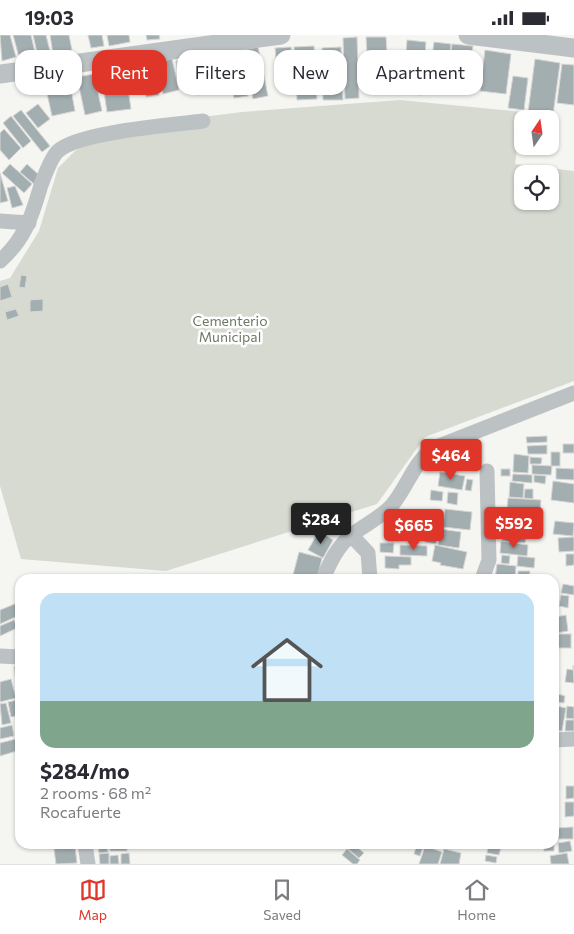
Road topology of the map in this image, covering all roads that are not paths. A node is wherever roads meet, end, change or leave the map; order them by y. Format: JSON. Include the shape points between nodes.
{"nodes":[{"id":1,"x":282,"y":35,"type":"edge"},
{"id":2,"x":468,"y":35,"type":"edge"},
{"id":3,"x":574,"y":49,"type":"edge"},
{"id":4,"x":0,"y":74,"type":"edge"},
{"id":5,"x":203,"y":121,"type":"dead end"},
{"id":6,"x":0,"y":221,"type":"edge"},
{"id":7,"x":29,"y":223,"type":"junction"},
{"id":8,"x":0,"y":261,"type":"edge"},
{"id":9,"x":574,"y":393,"type":"edge"},
{"id":10,"x":487,"y":471,"type":"dead end"},
{"id":11,"x":351,"y":535,"type":"junction"},
{"id":12,"x":325,"y":574,"type":"edge"},
{"id":13,"x":370,"y":574,"type":"edge"},
{"id":14,"x":484,"y":574,"type":"edge"},
{"id":15,"x":0,"y":657,"type":"edge"},
{"id":16,"x":15,"y":657,"type":"edge"},
{"id":17,"x":574,"y":739,"type":"edge"},
{"id":18,"x":559,"y":740,"type":"edge"},
{"id":19,"x":86,"y":849,"type":"edge"},
{"id":20,"x":88,"y":864,"type":"edge"}],
"edges":[{"from":1,"to":4,"type":"street"},
{"from":2,"to":3,"type":"street"},
{"from":5,"to":7,"type":"street","via":[[80,139],[57,151]]},
{"from":6,"to":7,"type":"street"},
{"from":7,"to":8,"type":"street","via":[[14,249]]},
{"from":9,"to":11,"type":"street","via":[[434,448],[417,463],[392,506]]},
{"from":10,"to":14,"type":"street","via":[[489,560]]},
{"from":11,"to":12,"type":"street","via":[[334,554]]},
{"from":11,"to":13,"type":"street","via":[[368,553]]},
{"from":15,"to":16,"type":"street"},
{"from":17,"to":18,"type":"street"},
{"from":19,"to":20,"type":"street"}]}
